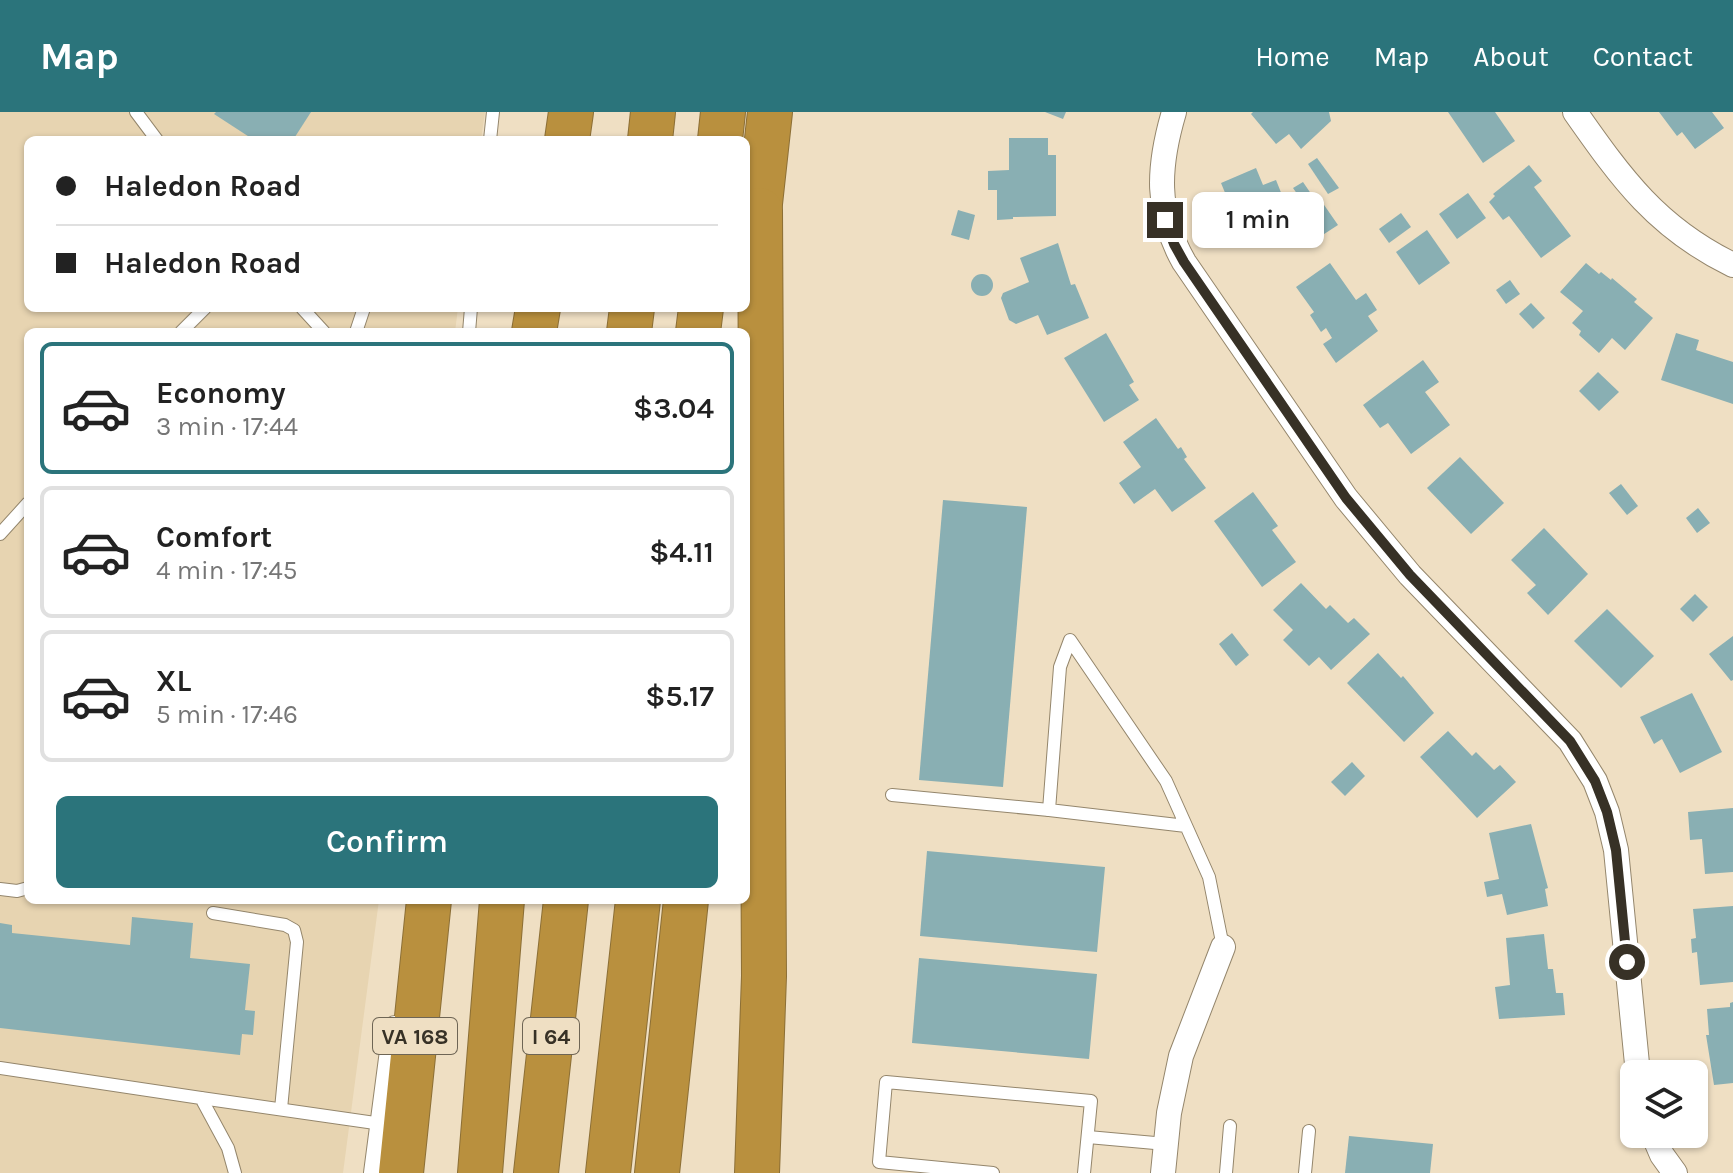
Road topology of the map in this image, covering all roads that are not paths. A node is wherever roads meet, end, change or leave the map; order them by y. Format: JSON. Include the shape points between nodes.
{"nodes":[{"id":1,"x":136,"y":112,"type":"edge"},
{"id":2,"x":493,"y":112,"type":"edge"},
{"id":3,"x":571,"y":112,"type":"edge"},
{"id":4,"x":653,"y":112,"type":"edge"},
{"id":5,"x":674,"y":112,"type":"edge"},
{"id":6,"x":723,"y":112,"type":"edge"},
{"id":7,"x":770,"y":112,"type":"edge"},
{"id":8,"x":1174,"y":112,"type":"edge"},
{"id":9,"x":1575,"y":112,"type":"edge"},
{"id":10,"x":154,"y":136,"type":"edge"},
{"id":11,"x":490,"y":136,"type":"edge"},
{"id":12,"x":568,"y":136,"type":"edge"},
{"id":13,"x":650,"y":136,"type":"edge"},
{"id":14,"x":671,"y":136,"type":"edge"},
{"id":15,"x":720,"y":136,"type":"edge"},
{"id":16,"x":760,"y":210,"type":"junction"},
{"id":17,"x":1733,"y":265,"type":"edge"},
{"id":18,"x":750,"y":301,"type":"edge"},
{"id":19,"x":202,"y":312,"type":"edge"},
{"id":20,"x":306,"y":312,"type":"edge"},
{"id":21,"x":190,"y":328,"type":"edge"},
{"id":22,"x":320,"y":328,"type":"edge"},
{"id":23,"x":24,"y":507,"type":"edge"},
{"id":24,"x":0,"y":534,"type":"edge"},
{"id":25,"x":892,"y":795,"type":"dead end"},
{"id":26,"x":1049,"y":810,"type":"junction"},
{"id":27,"x":1186,"y":826,"type":"junction"},
{"id":28,"x":0,"y":889,"type":"edge"},
{"id":29,"x":24,"y":889,"type":"edge"},
{"id":30,"x":429,"y":904,"type":"edge"},
{"id":31,"x":502,"y":904,"type":"edge"},
{"id":32,"x":566,"y":904,"type":"edge"},
{"id":33,"x":587,"y":904,"type":"edge"},
{"id":34,"x":638,"y":904,"type":"edge"},
{"id":35,"x":686,"y":904,"type":"edge"},
{"id":36,"x":213,"y":913,"type":"dead end"},
{"id":37,"x":1223,"y":947,"type":"joint"},
{"id":38,"x":400,"y":990,"type":"dead end"},
{"id":39,"x":1637,"y":1060,"type":"edge"},
{"id":40,"x":0,"y":1068,"type":"edge"},
{"id":41,"x":201,"y":1098,"type":"junction"},
{"id":42,"x":281,"y":1109,"type":"junction"},
{"id":43,"x":382,"y":1124,"type":"junction"},
{"id":44,"x":1230,"y":1126,"type":"dead end"},
{"id":45,"x":1309,"y":1131,"type":"dead end"},
{"id":46,"x":1088,"y":1137,"type":"junction"},
{"id":47,"x":1166,"y":1144,"type":"junction"},
{"id":48,"x":1659,"y":1148,"type":"edge"},
{"id":49,"x":235,"y":1173,"type":"edge"},
{"id":50,"x":376,"y":1173,"type":"edge"},
{"id":51,"x":401,"y":1173,"type":"edge"},
{"id":52,"x":480,"y":1173,"type":"edge"},
{"id":53,"x":536,"y":1173,"type":"edge"},
{"id":54,"x":558,"y":1173,"type":"edge"},
{"id":55,"x":608,"y":1173,"type":"edge"},
{"id":56,"x":657,"y":1173,"type":"edge"},
{"id":57,"x":757,"y":1173,"type":"edge"},
{"id":58,"x":993,"y":1173,"type":"edge"},
{"id":59,"x":1084,"y":1173,"type":"edge"},
{"id":60,"x":1163,"y":1173,"type":"edge"},
{"id":61,"x":1226,"y":1173,"type":"edge"},
{"id":62,"x":1305,"y":1173,"type":"edge"},
{"id":63,"x":1675,"y":1173,"type":"edge"}],
"edges":[{"from":1,"to":10,"type":"lane"},
{"from":2,"to":11,"type":"lane"},
{"from":3,"to":12,"type":"highway"},
{"from":4,"to":13,"type":"highway"},
{"from":5,"to":14,"type":"highway"},
{"from":6,"to":15,"type":"highway"},
{"from":7,"to":16,"type":"highway"},
{"from":8,"to":39,"type":"street","via":[[1161,164],[1163,199],[1165,220],[1184,262],[1346,498],[1410,575],[1570,741],[1595,781],[1616,850]]},
{"from":9,"to":17,"type":"street","via":[[1642,201],[1671,228]]},
{"from":16,"to":18,"type":"highway"},
{"from":16,"to":57,"type":"highway","via":[[764,976]]},
{"from":19,"to":21,"type":"lane"},
{"from":20,"to":22,"type":"lane"},
{"from":23,"to":24,"type":"lane"},
{"from":25,"to":26,"type":"lane"},
{"from":26,"to":27,"type":"lane"},
{"from":26,"to":27,"type":"lane","via":[[1060,667],[1070,640],[1166,781]]},
{"from":27,"to":37,"type":"lane","via":[[1209,877]]},
{"from":28,"to":29,"type":"lane"},
{"from":30,"to":51,"type":"highway","number":"VA 168"},
{"from":31,"to":52,"type":"highway"},
{"from":32,"to":53,"type":"highway","number":"I 64"},
{"from":33,"to":54,"type":"highway"},
{"from":34,"to":55,"type":"highway"},
{"from":35,"to":56,"type":"highway"},
{"from":36,"to":42,"type":"lane","via":[[294,930]]},
{"from":37,"to":47,"type":"street","via":[[1181,1056]]},
{"from":38,"to":43,"type":"street"},
{"from":40,"to":41,"type":"lane"},
{"from":41,"to":42,"type":"lane"},
{"from":41,"to":49,"type":"lane"},
{"from":42,"to":43,"type":"lane"},
{"from":43,"to":50,"type":"street"},
{"from":44,"to":61,"type":"lane"},
{"from":45,"to":62,"type":"lane"},
{"from":46,"to":47,"type":"lane"},
{"from":46,"to":58,"type":"lane","via":[[1091,1101],[886,1082],[879,1162]]},
{"from":46,"to":59,"type":"lane"},
{"from":47,"to":60,"type":"street"},
{"from":48,"to":63,"type":"street"}]}
